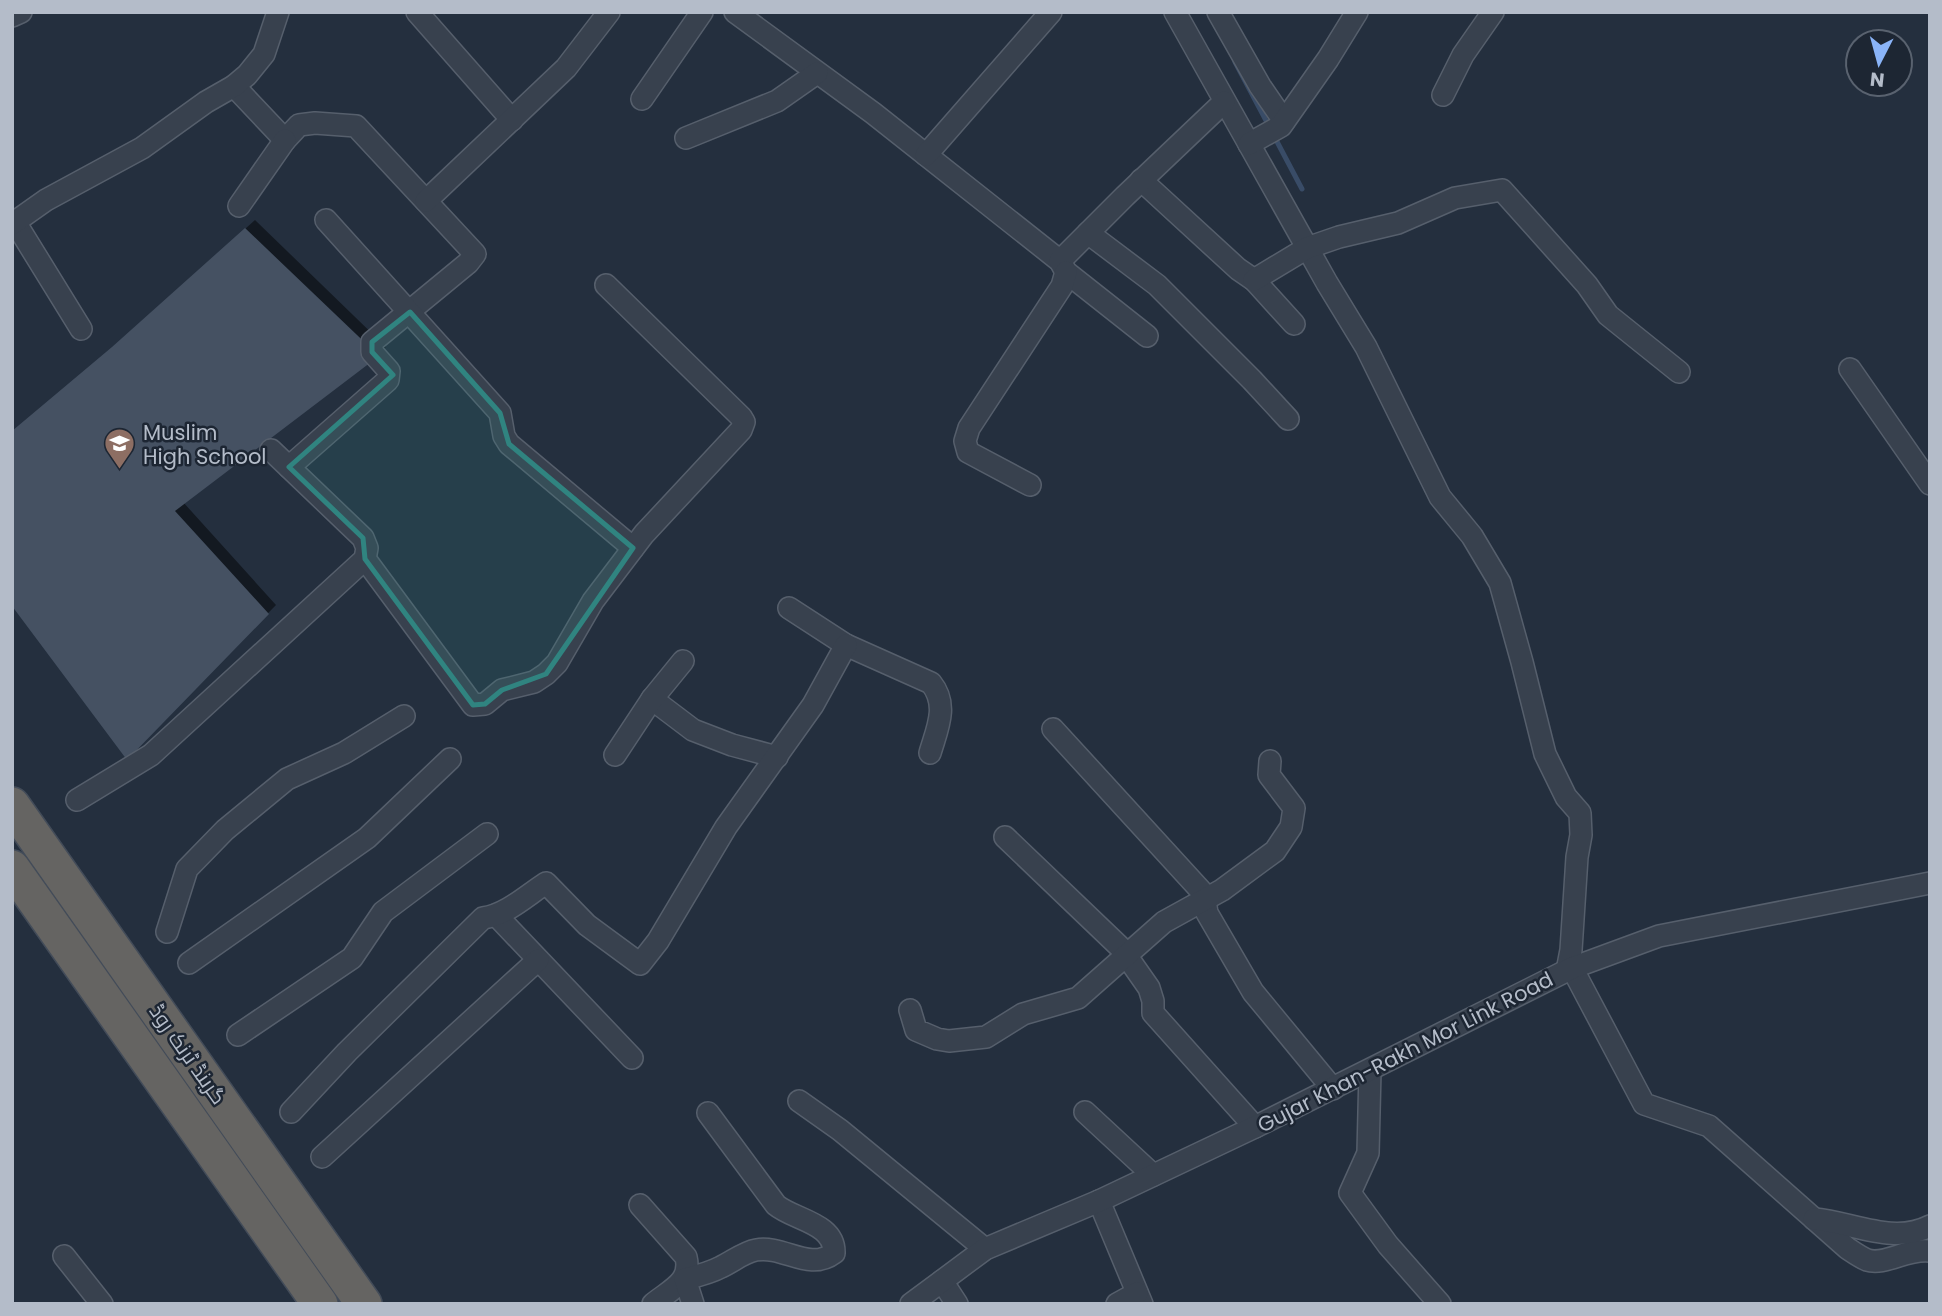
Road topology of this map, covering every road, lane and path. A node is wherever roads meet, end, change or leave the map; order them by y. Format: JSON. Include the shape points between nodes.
{"nodes":[{"id":1,"x":20,"y":12,"type":"edge"},
{"id":2,"x":278,"y":12,"type":"edge"},
{"id":3,"x":417,"y":12,"type":"edge"},
{"id":4,"x":609,"y":12,"type":"edge"},
{"id":5,"x":702,"y":12,"type":"edge"},
{"id":6,"x":736,"y":12,"type":"edge"},
{"id":7,"x":1051,"y":12,"type":"edge"},
{"id":8,"x":1175,"y":12,"type":"edge"},
{"id":9,"x":1218,"y":12,"type":"edge"},
{"id":10,"x":1357,"y":12,"type":"edge"},
{"id":11,"x":1493,"y":12,"type":"edge"},
{"id":12,"x":12,"y":16,"type":"edge"},
{"id":13,"x":817,"y":73,"type":"junction"},
{"id":14,"x":234,"y":86,"type":"junction"},
{"id":15,"x":1443,"y":95,"type":"dead end"},
{"id":16,"x":642,"y":99,"type":"dead end"},
{"id":17,"x":1224,"y":102,"type":"junction"},
{"id":18,"x":513,"y":120,"type":"junction"},
{"id":19,"x":1282,"y":123,"type":"junction"},
{"id":20,"x":686,"y":138,"type":"dead end"},
{"id":21,"x":285,"y":140,"type":"junction"},
{"id":22,"x":1256,"y":141,"type":"junction"},
{"id":23,"x":926,"y":155,"type":"junction"},
{"id":24,"x":1141,"y":180,"type":"junction"},
{"id":25,"x":426,"y":201,"type":"junction"},
{"id":26,"x":239,"y":206,"type":"dead end"},
{"id":27,"x":326,"y":220,"type":"dead end"},
{"id":28,"x":13,"y":223,"type":"edge"},
{"id":29,"x":1088,"y":233,"type":"junction"},
{"id":30,"x":1312,"y":246,"type":"junction"},
{"id":31,"x":1063,"y":267,"type":"junction"},
{"id":32,"x":1254,"y":280,"type":"junction"},
{"id":33,"x":606,"y":285,"type":"dead end"},
{"id":34,"x":410,"y":312,"type":"junction"},
{"id":35,"x":1294,"y":324,"type":"dead end"},
{"id":36,"x":81,"y":329,"type":"dead end"},
{"id":37,"x":1147,"y":336,"type":"dead end"},
{"id":38,"x":1850,"y":369,"type":"dead end"},
{"id":39,"x":1679,"y":372,"type":"dead end"},
{"id":40,"x":1287,"y":419,"type":"dead end"},
{"id":41,"x":271,"y":450,"type":"dead end"},
{"id":42,"x":289,"y":467,"type":"junction"},
{"id":43,"x":1930,"y":484,"type":"edge"},
{"id":44,"x":1030,"y":485,"type":"dead end"},
{"id":45,"x":634,"y":548,"type":"junction"},
{"id":46,"x":365,"y":559,"type":"junction"},
{"id":47,"x":789,"y":608,"type":"dead end"},
{"id":48,"x":846,"y":645,"type":"junction"},
{"id":49,"x":683,"y":661,"type":"dead end"},
{"id":50,"x":652,"y":699,"type":"junction"},
{"id":51,"x":404,"y":716,"type":"dead end"},
{"id":52,"x":1054,"y":729,"type":"dead end"},
{"id":53,"x":930,"y":754,"type":"dead end"},
{"id":54,"x":615,"y":755,"type":"dead end"},
{"id":55,"x":777,"y":757,"type":"junction"},
{"id":56,"x":450,"y":759,"type":"dead end"},
{"id":57,"x":1270,"y":761,"type":"dead end"},
{"id":58,"x":77,"y":800,"type":"dead end"},
{"id":59,"x":12,"y":805,"type":"edge"},
{"id":60,"x":487,"y":834,"type":"dead end"},
{"id":61,"x":1005,"y":837,"type":"dead end"},
{"id":62,"x":12,"y":868,"type":"edge"},
{"id":63,"x":1930,"y":883,"type":"edge"},
{"id":64,"x":1205,"y":901,"type":"junction"},
{"id":65,"x":496,"y":915,"type":"junction"},
{"id":66,"x":167,"y":932,"type":"dead end"},
{"id":67,"x":1127,"y":956,"type":"junction"},
{"id":68,"x":538,"y":960,"type":"junction"},
{"id":69,"x":189,"y":963,"type":"dead end"},
{"id":70,"x":1569,"y":970,"type":"junction"},
{"id":71,"x":909,"y":1010,"type":"dead end"},
{"id":72,"x":238,"y":1035,"type":"dead end"},
{"id":73,"x":632,"y":1058,"type":"dead end"},
{"id":74,"x":1370,"y":1071,"type":"junction"},
{"id":75,"x":1333,"y":1089,"type":"junction"},
{"id":76,"x":799,"y":1101,"type":"dead end"},
{"id":77,"x":1085,"y":1111,"type":"dead end"},
{"id":78,"x":291,"y":1112,"type":"dead end"},
{"id":79,"x":708,"y":1113,"type":"dead end"},
{"id":80,"x":1255,"y":1127,"type":"junction"},
{"id":81,"x":322,"y":1157,"type":"dead end"},
{"id":82,"x":1153,"y":1175,"type":"junction"},
{"id":83,"x":1099,"y":1201,"type":"junction"},
{"id":84,"x":640,"y":1205,"type":"dead end"},
{"id":85,"x":1814,"y":1219,"type":"junction"},
{"id":86,"x":1930,"y":1226,"type":"edge"},
{"id":87,"x":985,"y":1249,"type":"junction"},
{"id":88,"x":1930,"y":1251,"type":"edge"},
{"id":89,"x":64,"y":1256,"type":"dead end"},
{"id":90,"x":685,"y":1279,"type":"junction"},
{"id":91,"x":942,"y":1281,"type":"junction"},
{"id":92,"x":1140,"y":1298,"type":"edge"},
{"id":93,"x":95,"y":1302,"type":"edge"},
{"id":94,"x":320,"y":1304,"type":"edge"},
{"id":95,"x":364,"y":1304,"type":"edge"},
{"id":96,"x":653,"y":1304,"type":"edge"},
{"id":97,"x":693,"y":1304,"type":"edge"},
{"id":98,"x":911,"y":1304,"type":"edge"},
{"id":99,"x":957,"y":1304,"type":"edge"},
{"id":100,"x":1117,"y":1304,"type":"edge"},
{"id":101,"x":1440,"y":1304,"type":"edge"}],
"edges":[{"from":1,"to":12,"type":"street"},
{"from":2,"to":14,"type":"street","via":[[264,54]]},
{"from":3,"to":18,"type":"street"},
{"from":4,"to":18,"type":"street","via":[[566,68]]},
{"from":5,"to":16,"type":"street"},
{"from":6,"to":13,"type":"street"},
{"from":7,"to":23,"type":"street"},
{"from":8,"to":17,"type":"street"},
{"from":9,"to":19,"type":"street"},
{"from":10,"to":19,"type":"street"},
{"from":11,"to":15,"type":"street"},
{"from":13,"to":20,"type":"street","via":[[777,101]]},
{"from":13,"to":23,"type":"street"},
{"from":14,"to":21,"type":"street"},
{"from":14,"to":28,"type":"street","via":[[142,148]]},
{"from":17,"to":22,"type":"street"},
{"from":17,"to":24,"type":"street"},
{"from":18,"to":25,"type":"street"},
{"from":19,"to":22,"type":"street"},
{"from":21,"to":25,"type":"street","via":[[299,125],[355,125]]},
{"from":21,"to":26,"type":"street"},
{"from":22,"to":30,"type":"street"},
{"from":23,"to":31,"type":"street"},
{"from":24,"to":29,"type":"street"},
{"from":24,"to":32,"type":"street"},
{"from":25,"to":34,"type":"street","via":[[475,254]]},
{"from":27,"to":34,"type":"street"},
{"from":28,"to":36,"type":"street"},
{"from":29,"to":31,"type":"street"},
{"from":29,"to":40,"type":"street","via":[[1157,285]]},
{"from":30,"to":32,"type":"street"},
{"from":30,"to":39,"type":"street","via":[[1398,223],[1455,198],[1502,190],[1608,315]]},
{"from":30,"to":70,"type":"street","via":[[1440,496],[1472,536],[1500,583],[1545,754],[1566,797],[1580,813]]},
{"from":31,"to":37,"type":"street"},
{"from":31,"to":44,"type":"street","via":[[1062,286],[969,428],[965,441],[968,452]]},
{"from":32,"to":35,"type":"street"},
{"from":33,"to":45,"type":"street","via":[[744,422]]},
{"from":34,"to":42,"type":"street","via":[[372,342],[372,352],[389,372],[388,380]]},
{"from":34,"to":45,"type":"street","via":[[500,413],[509,444]]},
{"from":38,"to":43,"type":"street"},
{"from":41,"to":42,"type":"street"},
{"from":42,"to":46,"type":"street","via":[[363,538]]},
{"from":45,"to":46,"type":"street","via":[[593,601],[547,674],[502,690],[485,704],[473,705]]},
{"from":46,"to":58,"type":"street","via":[[151,755]]},
{"from":47,"to":48,"type":"street"},
{"from":48,"to":53,"type":"street","via":[[931,683],[939,693],[943,708]]},
{"from":48,"to":55,"type":"street"},
{"from":49,"to":50,"type":"street"},
{"from":50,"to":54,"type":"street"},
{"from":50,"to":55,"type":"street","via":[[693,730]]},
{"from":51,"to":66,"type":"street","via":[[287,779],[225,831],[187,869]]},
{"from":52,"to":64,"type":"street","via":[[1204,894]]},
{"from":55,"to":65,"type":"street","via":[[726,827],[640,964],[587,925],[545,883]]},
{"from":56,"to":69,"type":"street","via":[[367,838]]},
{"from":57,"to":64,"type":"street","via":[[1269,775],[1294,808],[1292,827],[1275,851]]},
{"from":59,"to":95,"type":"highway","name":"گرینڈ ٹرنک روڈ"},
{"from":60,"to":72,"type":"street","via":[[383,912],[352,958]]},
{"from":61,"to":67,"type":"street"},
{"from":62,"to":94,"type":"highway","name":"گرینڈ ٹرنک روڈ"},
{"from":63,"to":70,"type":"street","name":"Gujar Khan-Rakh Mor Link Road","via":[[1658,936]]},
{"from":64,"to":67,"type":"street","via":[[1171,917]]},
{"from":64,"to":75,"type":"street","via":[[1207,913],[1252,992]]},
{"from":65,"to":68,"type":"street"},
{"from":65,"to":78,"type":"street","via":[[483,919]]},
{"from":67,"to":71,"type":"street","via":[[1078,998],[1023,1014],[986,1037],[937,1039],[916,1030]]},
{"from":67,"to":80,"type":"street","via":[[1149,988],[1153,1013]]},
{"from":68,"to":73,"type":"street"},
{"from":68,"to":81,"type":"street"},
{"from":70,"to":74,"type":"street","name":"Gujar Khan-Rakh Mor Link Road"},
{"from":70,"to":85,"type":"street","via":[[1644,1104],[1709,1126]]},
{"from":74,"to":75,"type":"street","name":"Gujar Khan-Rakh Mor Link Road"},
{"from":74,"to":101,"type":"street","via":[[1368,1153],[1350,1193]]},
{"from":75,"to":80,"type":"street","name":"Gujar Khan-Rakh Mor Link Road"},
{"from":76,"to":87,"type":"street"},
{"from":77,"to":82,"type":"street"},
{"from":79,"to":90,"type":"street","via":[[776,1205],[825,1230],[834,1253],[815,1260],[754,1250]]},
{"from":80,"to":82,"type":"street","name":"Gujar Khan-Rakh Mor Link Road"},
{"from":82,"to":83,"type":"street","name":"Gujar Khan-Rakh Mor Link Road"},
{"from":83,"to":87,"type":"street","name":"Gujar Khan-Rakh Mor Link Road"},
{"from":83,"to":92,"type":"street"},
{"from":84,"to":90,"type":"street","via":[[686,1257]]},
{"from":85,"to":86,"type":"street","via":[[1891,1233]]},
{"from":85,"to":88,"type":"street","via":[[1867,1260]]},
{"from":87,"to":91,"type":"street","name":"Gujar Khan-Rakh Mor Link Road"},
{"from":89,"to":93,"type":"street"},
{"from":90,"to":96,"type":"street"},
{"from":90,"to":97,"type":"street"},
{"from":91,"to":98,"type":"street","name":"Gujar Khan-Rakh Mor Link Road"},
{"from":91,"to":99,"type":"street"},
{"from":92,"to":100,"type":"street"}]}
